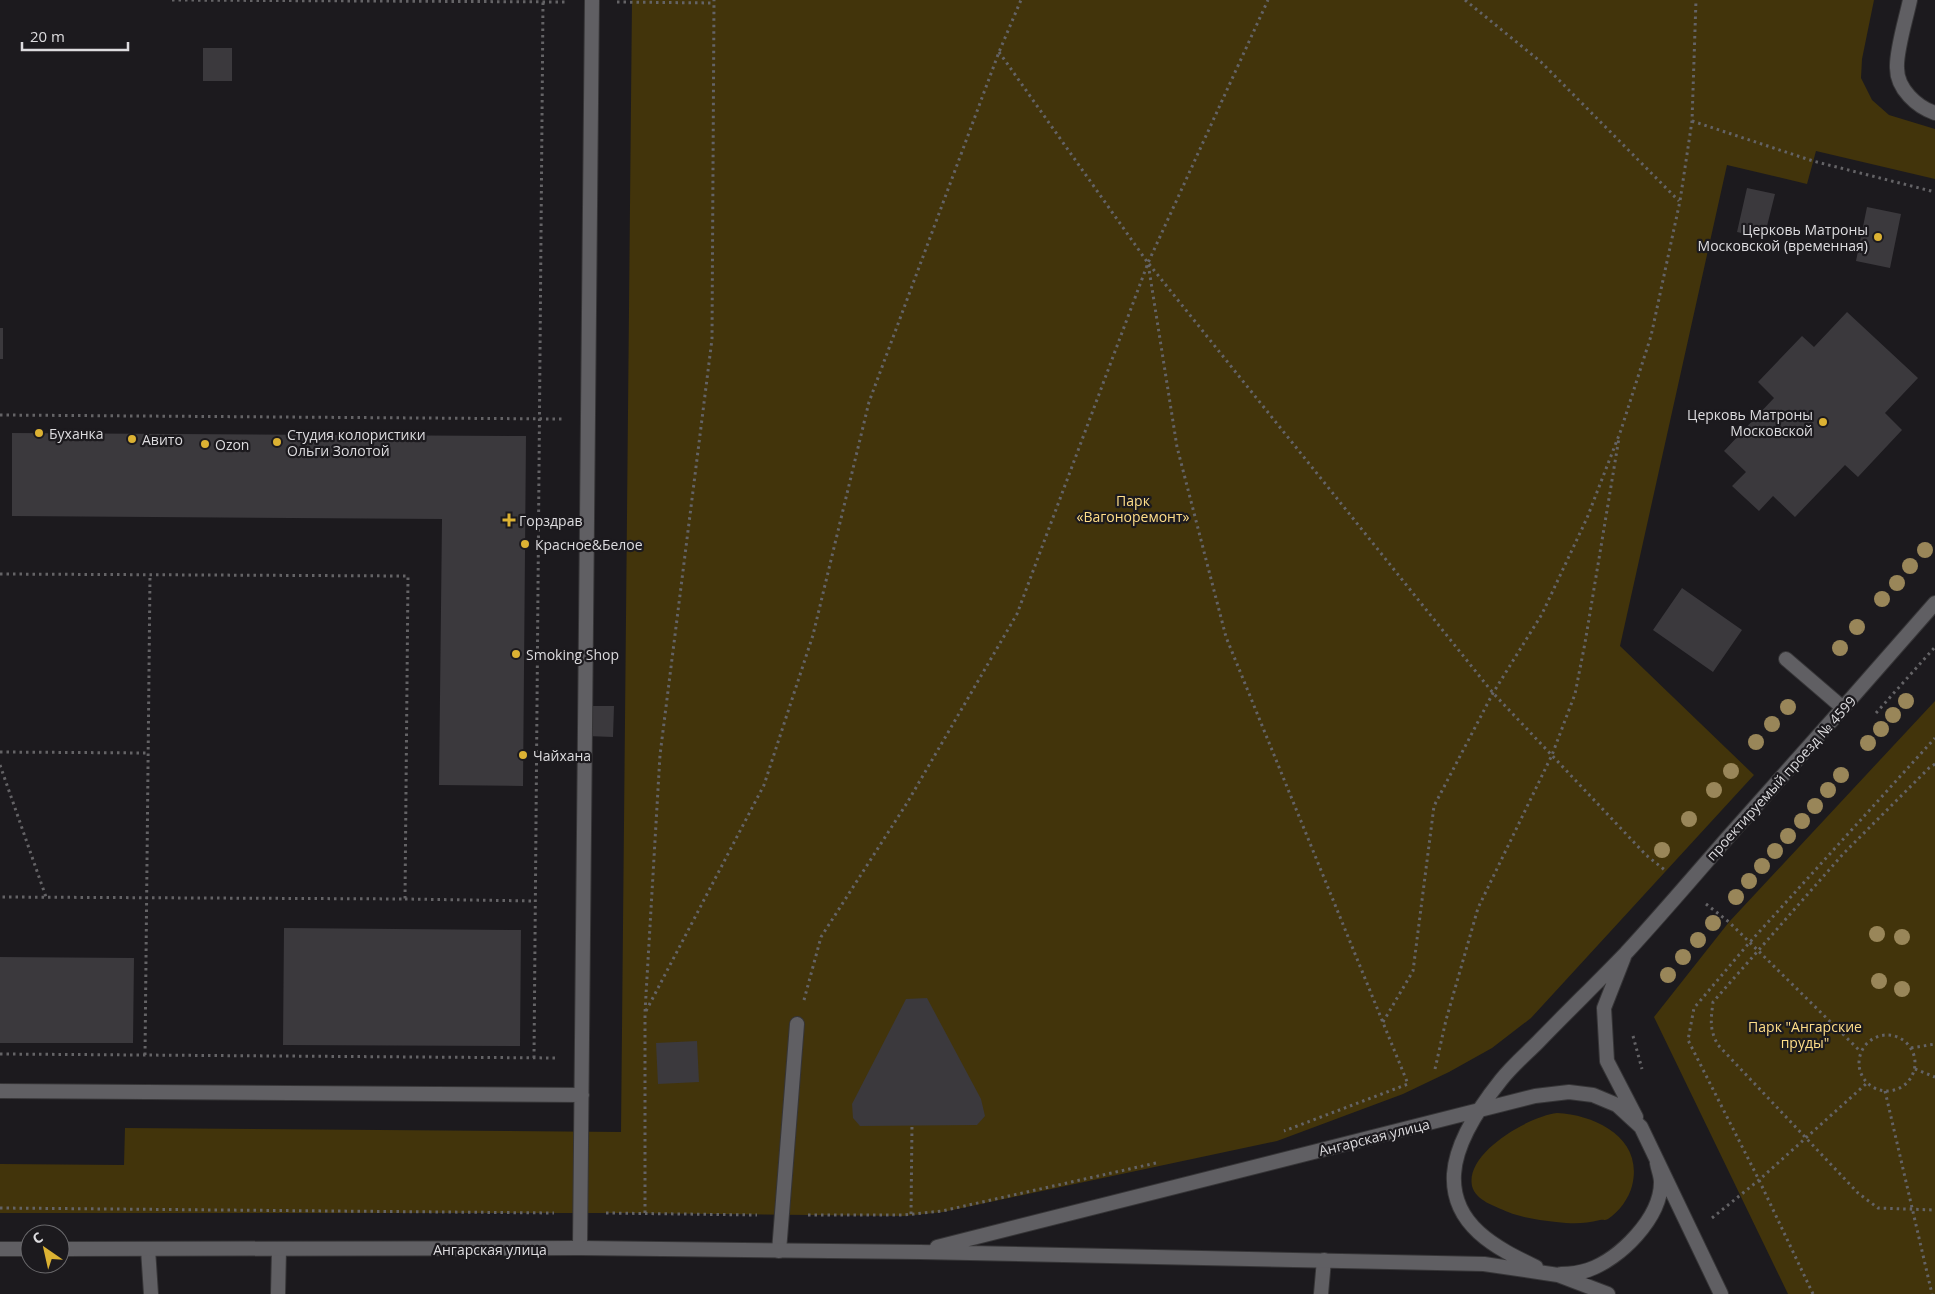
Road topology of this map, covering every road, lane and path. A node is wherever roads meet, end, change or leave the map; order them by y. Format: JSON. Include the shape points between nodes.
{"nodes":[{"id":1,"x":172,"y":0,"type":"edge"},
{"id":2,"x":298,"y":0,"type":"edge"},
{"id":3,"x":1022,"y":0,"type":"edge"},
{"id":4,"x":1268,"y":0,"type":"edge"},
{"id":5,"x":1465,"y":0,"type":"edge"},
{"id":6,"x":1696,"y":0,"type":"edge"},
{"id":7,"x":1910,"y":0,"type":"edge"},
{"id":8,"x":592,"y":1,"type":"edge"},
{"id":9,"x":714,"y":1,"type":"edge"},
{"id":10,"x":543,"y":2,"type":"junction"},
{"id":11,"x":999,"y":52,"type":"junction"},
{"id":12,"x":1935,"y":112,"type":"edge"},
{"id":13,"x":1692,"y":121,"type":"junction"},
{"id":14,"x":1935,"y":192,"type":"edge"},
{"id":15,"x":1680,"y":201,"type":"junction"},
{"id":16,"x":1148,"y":263,"type":"junction"},
{"id":17,"x":0,"y":415,"type":"edge"},
{"id":18,"x":539,"y":418,"type":"junction"},
{"id":19,"x":588,"y":419,"type":"junction"},
{"id":20,"x":1621,"y":430,"type":"junction"},
{"id":21,"x":0,"y":574,"type":"edge"},
{"id":22,"x":150,"y":575,"type":"junction"},
{"id":23,"x":1935,"y":603,"type":"edge"},
{"id":24,"x":1786,"y":659,"type":"dead end"},
{"id":25,"x":1493,"y":693,"type":"junction"},
{"id":26,"x":1844,"y":708,"type":"junction"},
{"id":27,"x":1935,"y":738,"type":"edge"},
{"id":28,"x":0,"y":752,"type":"edge"},
{"id":29,"x":148,"y":753,"type":"junction"},
{"id":30,"x":1552,"y":755,"type":"junction"},
{"id":31,"x":1935,"y":764,"type":"edge"},
{"id":32,"x":0,"y":765,"type":"edge"},
{"id":33,"x":1670,"y":874,"type":"dead end"},
{"id":34,"x":0,"y":897,"type":"edge"},
{"id":35,"x":46,"y":897,"type":"junction"},
{"id":36,"x":147,"y":898,"type":"junction"},
{"id":37,"x":405,"y":899,"type":"junction"},
{"id":38,"x":535,"y":901,"type":"junction"},
{"id":39,"x":1700,"y":911,"type":"dead end"},
{"id":40,"x":1749,"y":943,"type":"junction"},
{"id":41,"x":1626,"y":952,"type":"junction"},
{"id":42,"x":1758,"y":952,"type":"junction"},
{"id":43,"x":645,"y":1012,"type":"junction"},
{"id":44,"x":1383,"y":1022,"type":"junction"},
{"id":45,"x":797,"y":1024,"type":"joint"},
{"id":46,"x":1632,"y":1031,"type":"dead end"},
{"id":47,"x":1935,"y":1044,"type":"edge"},
{"id":48,"x":1911,"y":1048,"type":"junction"},
{"id":49,"x":1861,"y":1052,"type":"junction"},
{"id":50,"x":0,"y":1054,"type":"edge"},
{"id":51,"x":145,"y":1055,"type":"junction"},
{"id":52,"x":534,"y":1058,"type":"junction"},
{"id":53,"x":582,"y":1058,"type":"junction"},
{"id":54,"x":1435,"y":1069,"type":"dead end"},
{"id":55,"x":1915,"y":1069,"type":"junction"},
{"id":56,"x":1644,"y":1075,"type":"dead end"},
{"id":57,"x":1935,"y":1077,"type":"edge"},
{"id":58,"x":1867,"y":1083,"type":"junction"},
{"id":59,"x":0,"y":1090,"type":"edge"},
{"id":60,"x":1885,"y":1091,"type":"junction"},
{"id":61,"x":582,"y":1094,"type":"junction"},
{"id":62,"x":1480,"y":1110,"type":"junction"},
{"id":63,"x":912,"y":1125,"type":"dead end"},
{"id":64,"x":1640,"y":1127,"type":"junction"},
{"id":65,"x":1282,"y":1131,"type":"dead end"},
{"id":66,"x":1806,"y":1138,"type":"junction"},
{"id":67,"x":1164,"y":1161,"type":"dead end"},
{"id":68,"x":1657,"y":1163,"type":"junction"},
{"id":69,"x":1759,"y":1180,"type":"junction"},
{"id":70,"x":0,"y":1208,"type":"edge"},
{"id":71,"x":1708,"y":1209,"type":"dead end"},
{"id":72,"x":1913,"y":1210,"type":"junction"},
{"id":73,"x":1935,"y":1210,"type":"edge"},
{"id":74,"x":581,"y":1213,"type":"junction"},
{"id":75,"x":645,"y":1213,"type":"junction"},
{"id":76,"x":911,"y":1214,"type":"junction"},
{"id":77,"x":782,"y":1215,"type":"junction"},
{"id":78,"x":1712,"y":1218,"type":"junction"},
{"id":79,"x":1715,"y":1226,"type":"dead end"},
{"id":80,"x":580,"y":1248,"type":"junction"},
{"id":81,"x":0,"y":1249,"type":"edge"},
{"id":82,"x":20,"y":1249,"type":"edge"},
{"id":83,"x":70,"y":1249,"type":"edge"},
{"id":84,"x":148,"y":1249,"type":"junction"},
{"id":85,"x":279,"y":1250,"type":"junction"},
{"id":86,"x":779,"y":1251,"type":"junction"},
{"id":87,"x":920,"y":1252,"type":"junction"},
{"id":88,"x":1324,"y":1260,"type":"junction"},
{"id":89,"x":1558,"y":1275,"type":"junction"},
{"id":90,"x":151,"y":1294,"type":"edge"},
{"id":91,"x":278,"y":1294,"type":"edge"},
{"id":92,"x":1321,"y":1294,"type":"edge"},
{"id":93,"x":1608,"y":1294,"type":"edge"},
{"id":94,"x":1722,"y":1294,"type":"edge"},
{"id":95,"x":1813,"y":1294,"type":"edge"},
{"id":96,"x":1932,"y":1294,"type":"edge"}],
"edges":[{"from":1,"to":2,"type":"path"},
{"from":2,"to":10,"type":"path"},
{"from":3,"to":11,"type":"path"},
{"from":4,"to":16,"type":"path"},
{"from":5,"to":15,"type":"path","via":[[1540,62]]},
{"from":6,"to":13,"type":"path"},
{"from":7,"to":12,"type":"street","via":[[1897,69],[1901,84],[1909,95],[1919,106]]},
{"from":8,"to":9,"type":"path"},
{"from":8,"to":10,"type":"path"},
{"from":8,"to":19,"type":"street"},
{"from":9,"to":43,"type":"path","via":[[712,339],[660,755]]},
{"from":10,"to":18,"type":"path"},
{"from":11,"to":16,"type":"path"},
{"from":11,"to":43,"type":"path","via":[[869,402],[813,634],[764,785]]},
{"from":13,"to":14,"type":"path","via":[[1813,161]]},
{"from":13,"to":15,"type":"path"},
{"from":15,"to":20,"type":"path","via":[[1651,336]]},
{"from":16,"to":25,"type":"path"},
{"from":16,"to":44,"type":"path","via":[[1177,447],[1226,637]]},
{"from":16,"to":45,"type":"path","via":[[1017,614],[907,803],[821,937]]},
{"from":17,"to":18,"type":"path"},
{"from":18,"to":19,"type":"path"},
{"from":18,"to":38,"type":"path"},
{"from":19,"to":53,"type":"street"},
{"from":20,"to":25,"type":"path","via":[[1587,518],[1542,614]]},
{"from":20,"to":30,"type":"path","via":[[1575,694]]},
{"from":21,"to":22,"type":"path"},
{"from":22,"to":29,"type":"path"},
{"from":22,"to":37,"type":"path","via":[[408,576]]},
{"from":23,"to":26,"type":"street","name":"проектируемый проезд № 4599"},
{"from":24,"to":26,"type":"street"},
{"from":25,"to":30,"type":"path"},
{"from":25,"to":44,"type":"path","via":[[1434,806],[1413,971]]},
{"from":26,"to":41,"type":"street","name":"проектируемый проезд № 4599"},
{"from":27,"to":40,"type":"path"},
{"from":28,"to":29,"type":"path"},
{"from":29,"to":36,"type":"path"},
{"from":30,"to":33,"type":"path","via":[[1646,855]]},
{"from":30,"to":54,"type":"path","via":[[1478,908]]},
{"from":31,"to":42,"type":"path","via":[[1843,854]]},
{"from":32,"to":35,"type":"path"},
{"from":34,"to":35,"type":"path"},
{"from":35,"to":36,"type":"path"},
{"from":36,"to":37,"type":"path"},
{"from":36,"to":51,"type":"path"},
{"from":37,"to":38,"type":"path"},
{"from":38,"to":52,"type":"path"},
{"from":39,"to":40,"type":"path","via":[[1706,904]]},
{"from":40,"to":42,"type":"path"},
{"from":40,"to":69,"type":"path","via":[[1694,1008],[1688,1040]]},
{"from":41,"to":62,"type":"street","name":"проектируемый проезд № 4599","via":[[1502,1079]]},
{"from":41,"to":64,"type":"street","name":"проектируемый проезд № 4599","via":[[1604,1008],[1607,1061]]},
{"from":42,"to":49,"type":"path"},
{"from":42,"to":66,"type":"path","via":[[1713,1002],[1712,1034],[1718,1045]]},
{"from":43,"to":75,"type":"path"},
{"from":44,"to":65,"type":"path","via":[[1408,1084]]},
{"from":45,"to":77,"type":"street"},
{"from":46,"to":56,"type":"path"},
{"from":47,"to":48,"type":"path"},
{"from":48,"to":49,"type":"path","via":[[1894,1036],[1885,1036],[1875,1038]]},
{"from":48,"to":55,"type":"path"},
{"from":49,"to":58,"type":"path","via":[[1860,1069]]},
{"from":50,"to":51,"type":"path"},
{"from":51,"to":52,"type":"path"},
{"from":52,"to":53,"type":"path"},
{"from":53,"to":61,"type":"street"},
{"from":55,"to":57,"type":"path"},
{"from":55,"to":60,"type":"path","via":[[1904,1086]]},
{"from":58,"to":60,"type":"path"},
{"from":58,"to":66,"type":"path"},
{"from":59,"to":61,"type":"street"},
{"from":60,"to":72,"type":"path"},
{"from":61,"to":74,"type":"street"},
{"from":62,"to":64,"type":"street","name":"Ангарская улица","via":[[1535,1096],[1569,1092],[1593,1095],[1618,1105]]},
{"from":62,"to":87,"type":"street","name":"Ангарская улица"},
{"from":62,"to":89,"type":"street","name":"проектируемый проезд № 4599","via":[[1467,1132],[1454,1172],[1454,1188],[1460,1208],[1473,1228],[1497,1246],[1535,1267]]},
{"from":63,"to":76,"type":"path"},
{"from":64,"to":68,"type":"street","name":"Ангарская улица"},
{"from":66,"to":69,"type":"path"},
{"from":66,"to":72,"type":"path","via":[[1858,1193],[1878,1208]]},
{"from":67,"to":76,"type":"path","via":[[942,1211]]},
{"from":68,"to":89,"type":"street","via":[[1660,1194],[1656,1207],[1640,1231],[1601,1264],[1588,1270]]},
{"from":68,"to":94,"type":"street","name":"Ангарская улица"},
{"from":69,"to":78,"type":"path"},
{"from":69,"to":95,"type":"path"},
{"from":70,"to":74,"type":"path"},
{"from":71,"to":78,"type":"path"},
{"from":72,"to":73,"type":"path"},
{"from":72,"to":96,"type":"path"},
{"from":74,"to":75,"type":"path"},
{"from":74,"to":80,"type":"street"},
{"from":75,"to":77,"type":"path"},
{"from":76,"to":77,"type":"path"},
{"from":77,"to":86,"type":"street"},
{"from":78,"to":79,"type":"path"},
{"from":80,"to":85,"type":"street","name":"Ангарская улица"},
{"from":80,"to":86,"type":"street","name":"Ангарская улица"},
{"from":81,"to":82,"type":"street"},
{"from":83,"to":84,"type":"street","name":"Ангарская улица"},
{"from":84,"to":85,"type":"street","name":"Ангарская улица"},
{"from":84,"to":90,"type":"street"},
{"from":85,"to":91,"type":"street"},
{"from":86,"to":87,"type":"street","name":"Ангарская улица"},
{"from":87,"to":88,"type":"street","name":"Ангарская улица"},
{"from":88,"to":89,"type":"street","name":"Ангарская улица","via":[[1484,1264]]},
{"from":88,"to":92,"type":"street"},
{"from":89,"to":93,"type":"street","name":"Ангарская улица"}]}
